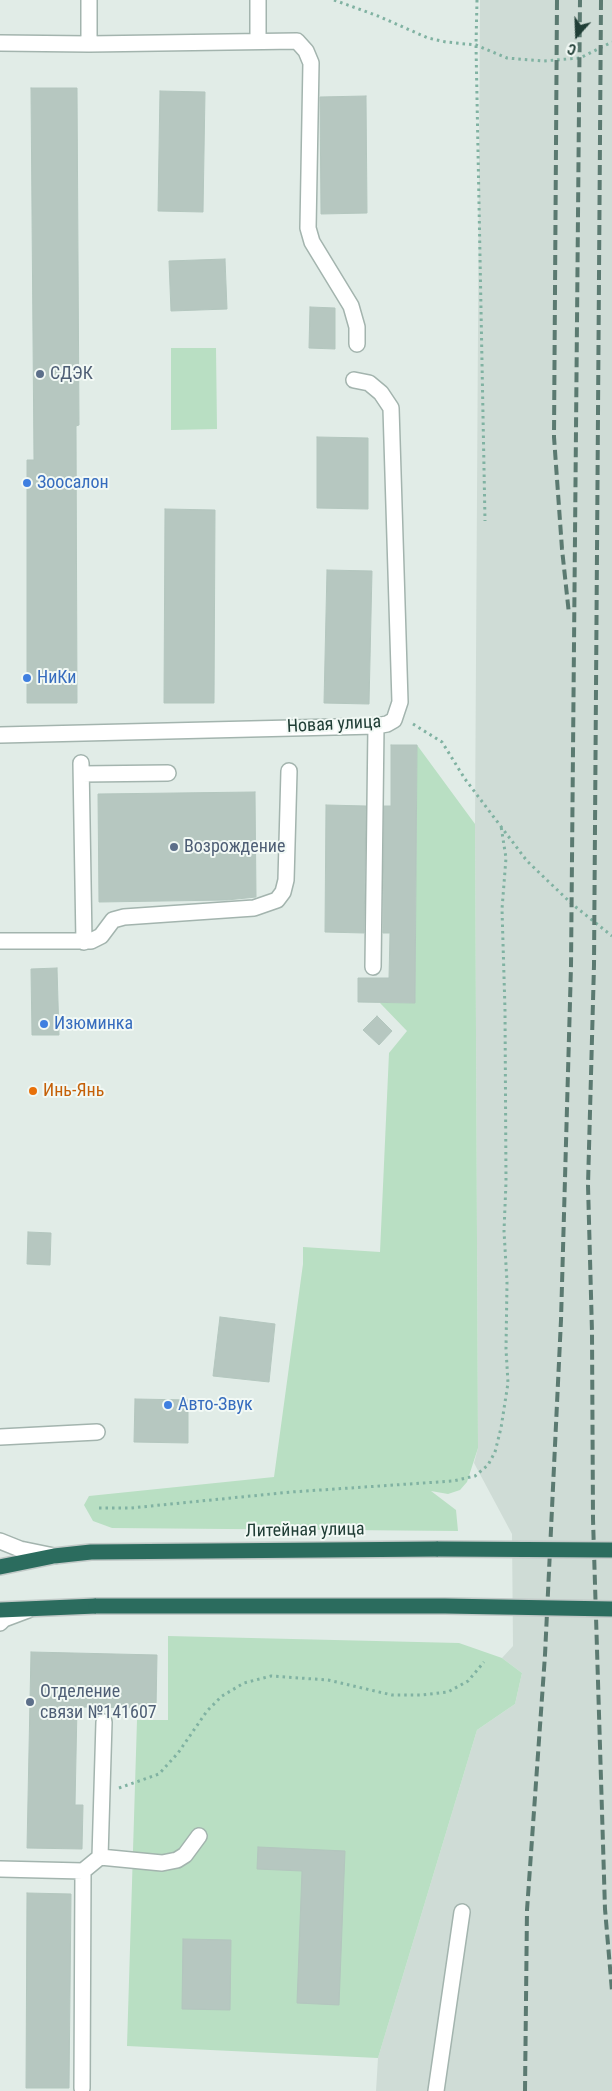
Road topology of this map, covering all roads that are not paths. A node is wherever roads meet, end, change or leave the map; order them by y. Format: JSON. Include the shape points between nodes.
{"nodes":[{"id":1,"x":89,"y":0,"type":"edge"},
{"id":2,"x":258,"y":0,"type":"edge"},
{"id":3,"x":258,"y":40,"type":"junction"},
{"id":4,"x":0,"y":43,"type":"edge"},
{"id":5,"x":89,"y":44,"type":"junction"},
{"id":6,"x":356,"y":344,"type":"dead end"},
{"id":7,"x":354,"y":380,"type":"dead end"},
{"id":8,"x":376,"y":726,"type":"junction"},
{"id":9,"x":0,"y":735,"type":"edge"},
{"id":10,"x":289,"y":771,"type":"dead end"},
{"id":11,"x":168,"y":773,"type":"dead end"},
{"id":12,"x":0,"y":941,"type":"edge"},
{"id":13,"x":84,"y":942,"type":"junction"},
{"id":14,"x":373,"y":967,"type":"dead end"},
{"id":15,"x":97,"y":1432,"type":"dead end"},
{"id":16,"x":0,"y":1437,"type":"edge"},
{"id":17,"x":0,"y":1541,"type":"edge"},
{"id":18,"x":612,"y":1550,"type":"edge"},
{"id":19,"x":54,"y":1556,"type":"junction"},
{"id":20,"x":0,"y":1567,"type":"edge"},
{"id":21,"x":30,"y":1609,"type":"junction"},
{"id":22,"x":612,"y":1609,"type":"edge"},
{"id":23,"x":0,"y":1610,"type":"edge"},
{"id":24,"x":0,"y":1623,"type":"edge"},
{"id":25,"x":104,"y":1722,"type":"dead end"},
{"id":26,"x":198,"y":1836,"type":"dead end"},
{"id":27,"x":100,"y":1857,"type":"junction"},
{"id":28,"x":0,"y":1869,"type":"edge"},
{"id":29,"x":83,"y":1871,"type":"junction"},
{"id":30,"x":462,"y":1912,"type":"dead end"},
{"id":31,"x":82,"y":2088,"type":"dead end"},
{"id":32,"x":436,"y":2091,"type":"edge"}],
"edges":[{"from":1,"to":5,"type":"street"},
{"from":2,"to":3,"type":"street"},
{"from":3,"to":5,"type":"street"},
{"from":3,"to":6,"type":"street","via":[[297,41],[306,50],[311,64],[308,228],[312,242],[350,306],[357,327]]},
{"from":4,"to":5,"type":"street"},
{"from":7,"to":8,"type":"street","name":"Новая улица","via":[[368,383],[381,393],[391,408],[400,702],[394,720]]},
{"from":8,"to":9,"type":"street","name":"Новая улица"},
{"from":8,"to":14,"type":"street"},
{"from":10,"to":13,"type":"street","via":[[286,880],[277,900],[254,908],[124,917],[113,920],[101,936]]},
{"from":11,"to":13,"type":"street","via":[[81,768]]},
{"from":12,"to":13,"type":"street"},
{"from":15,"to":16,"type":"street"},
{"from":17,"to":19,"type":"street"},
{"from":18,"to":19,"type":"highway","name":"Литейная улица","bridge":true,"via":[[91,1552]]},
{"from":19,"to":20,"type":"highway","name":"Литейная улица"},
{"from":21,"to":22,"type":"highway","bridge":true,"via":[[96,1606]]},
{"from":21,"to":23,"type":"highway"},
{"from":21,"to":24,"type":"street"},
{"from":25,"to":27,"type":"street"},
{"from":26,"to":27,"type":"street","via":[[185,1855],[177,1860],[162,1863]]},
{"from":27,"to":29,"type":"street"},
{"from":28,"to":29,"type":"street"},
{"from":29,"to":31,"type":"street"},
{"from":30,"to":32,"type":"street"}]}
